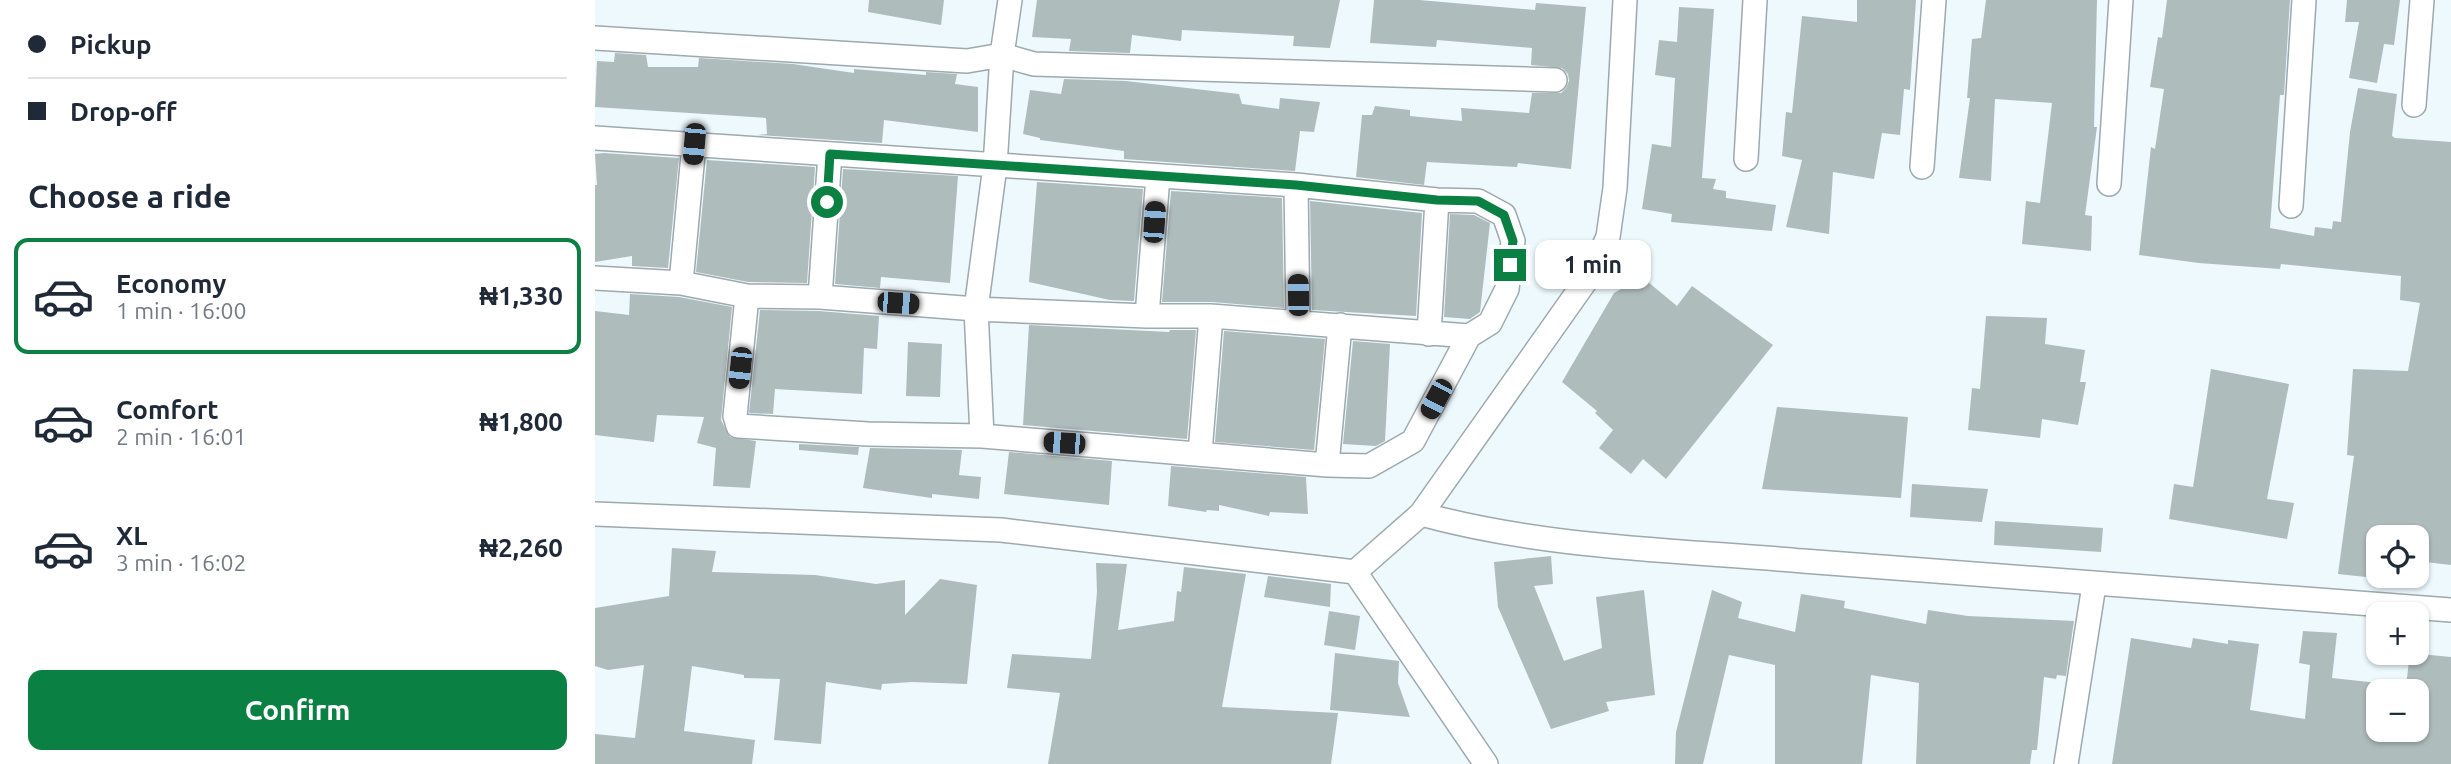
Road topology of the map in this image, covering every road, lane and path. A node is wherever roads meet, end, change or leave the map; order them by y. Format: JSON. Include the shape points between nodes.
{"nodes":[{"id":1,"x":1010,"y":0,"type":"edge"},
{"id":2,"x":1625,"y":0,"type":"edge"},
{"id":3,"x":1755,"y":0,"type":"edge"},
{"id":4,"x":1934,"y":0,"type":"edge"},
{"id":5,"x":2121,"y":0,"type":"edge"},
{"id":6,"x":2304,"y":0,"type":"edge"},
{"id":7,"x":2422,"y":0,"type":"edge"},
{"id":8,"x":595,"y":38,"type":"edge"},
{"id":9,"x":1002,"y":55,"type":"junction"},
{"id":10,"x":1555,"y":80,"type":"dead end"},
{"id":11,"x":2414,"y":105,"type":"dead end"},
{"id":12,"x":595,"y":138,"type":"edge"},
{"id":13,"x":694,"y":144,"type":"junction"},
{"id":14,"x":830,"y":154,"type":"junction"},
{"id":15,"x":1746,"y":159,"type":"dead end"},
{"id":16,"x":995,"y":166,"type":"junction"},
{"id":17,"x":1922,"y":167,"type":"dead end"},
{"id":18,"x":1158,"y":176,"type":"junction"},
{"id":19,"x":2109,"y":184,"type":"dead end"},
{"id":20,"x":1296,"y":185,"type":"junction"},
{"id":21,"x":1437,"y":200,"type":"junction"},
{"id":22,"x":2291,"y":206,"type":"dead end"},
{"id":23,"x":595,"y":278,"type":"edge"},
{"id":24,"x":681,"y":283,"type":"junction"},
{"id":25,"x":747,"y":296,"type":"junction"},
{"id":26,"x":820,"y":298,"type":"junction"},
{"id":27,"x":976,"y":309,"type":"junction"},
{"id":28,"x":1147,"y":316,"type":"junction"},
{"id":29,"x":1211,"y":316,"type":"junction"},
{"id":30,"x":1299,"y":322,"type":"junction"},
{"id":31,"x":1340,"y":325,"type":"junction"},
{"id":32,"x":1429,"y":334,"type":"junction"},
{"id":33,"x":1469,"y":336,"type":"junction"},
{"id":34,"x":982,"y":436,"type":"junction"},
{"id":35,"x":1200,"y":453,"type":"junction"},
{"id":36,"x":1327,"y":465,"type":"junction"},
{"id":37,"x":595,"y":514,"type":"edge"},
{"id":38,"x":1421,"y":514,"type":"junction"},
{"id":39,"x":1355,"y":572,"type":"junction"},
{"id":40,"x":2094,"y":585,"type":"junction"},
{"id":41,"x":2451,"y":610,"type":"edge"},
{"id":42,"x":1486,"y":764,"type":"edge"},
{"id":43,"x":2066,"y":764,"type":"edge"}],
"edges":[{"from":1,"to":9,"type":"street"},
{"from":2,"to":38,"type":"street","via":[[1608,237],[1592,272]]},
{"from":3,"to":15,"type":"street"},
{"from":4,"to":17,"type":"street"},
{"from":5,"to":19,"type":"street"},
{"from":6,"to":22,"type":"street"},
{"from":7,"to":11,"type":"street"},
{"from":8,"to":9,"type":"street","via":[[967,61]]},
{"from":9,"to":10,"type":"street","via":[[1034,64]]},
{"from":9,"to":16,"type":"street"},
{"from":12,"to":13,"type":"street"},
{"from":13,"to":14,"type":"street"},
{"from":13,"to":24,"type":"street"},
{"from":14,"to":16,"type":"street"},
{"from":14,"to":26,"type":"street"},
{"from":16,"to":18,"type":"street"},
{"from":16,"to":27,"type":"street"},
{"from":18,"to":20,"type":"street"},
{"from":18,"to":28,"type":"street"},
{"from":20,"to":21,"type":"street"},
{"from":20,"to":30,"type":"street"},
{"from":21,"to":32,"type":"street"},
{"from":21,"to":33,"type":"street","via":[[1478,201],[1504,215],[1513,241],[1507,289],[1490,323]]},
{"from":23,"to":24,"type":"street"},
{"from":24,"to":25,"type":"street"},
{"from":25,"to":26,"type":"street"},
{"from":25,"to":34,"type":"street","via":[[735,416],[738,426]]},
{"from":26,"to":27,"type":"street"},
{"from":27,"to":28,"type":"street"},
{"from":27,"to":34,"type":"street"},
{"from":28,"to":29,"type":"street"},
{"from":29,"to":30,"type":"street"},
{"from":29,"to":35,"type":"street"},
{"from":30,"to":31,"type":"street"},
{"from":31,"to":32,"type":"street"},
{"from":31,"to":36,"type":"street"},
{"from":32,"to":33,"type":"street"},
{"from":33,"to":36,"type":"street","via":[[1413,442],[1369,466]]},
{"from":34,"to":35,"type":"street"},
{"from":35,"to":36,"type":"street"},
{"from":37,"to":39,"type":"street","via":[[1002,530]]},
{"from":38,"to":39,"type":"street"},
{"from":38,"to":40,"type":"street","via":[[1469,527],[1603,544]]},
{"from":39,"to":42,"type":"street"},
{"from":40,"to":41,"type":"street"},
{"from":40,"to":43,"type":"street"}]}
